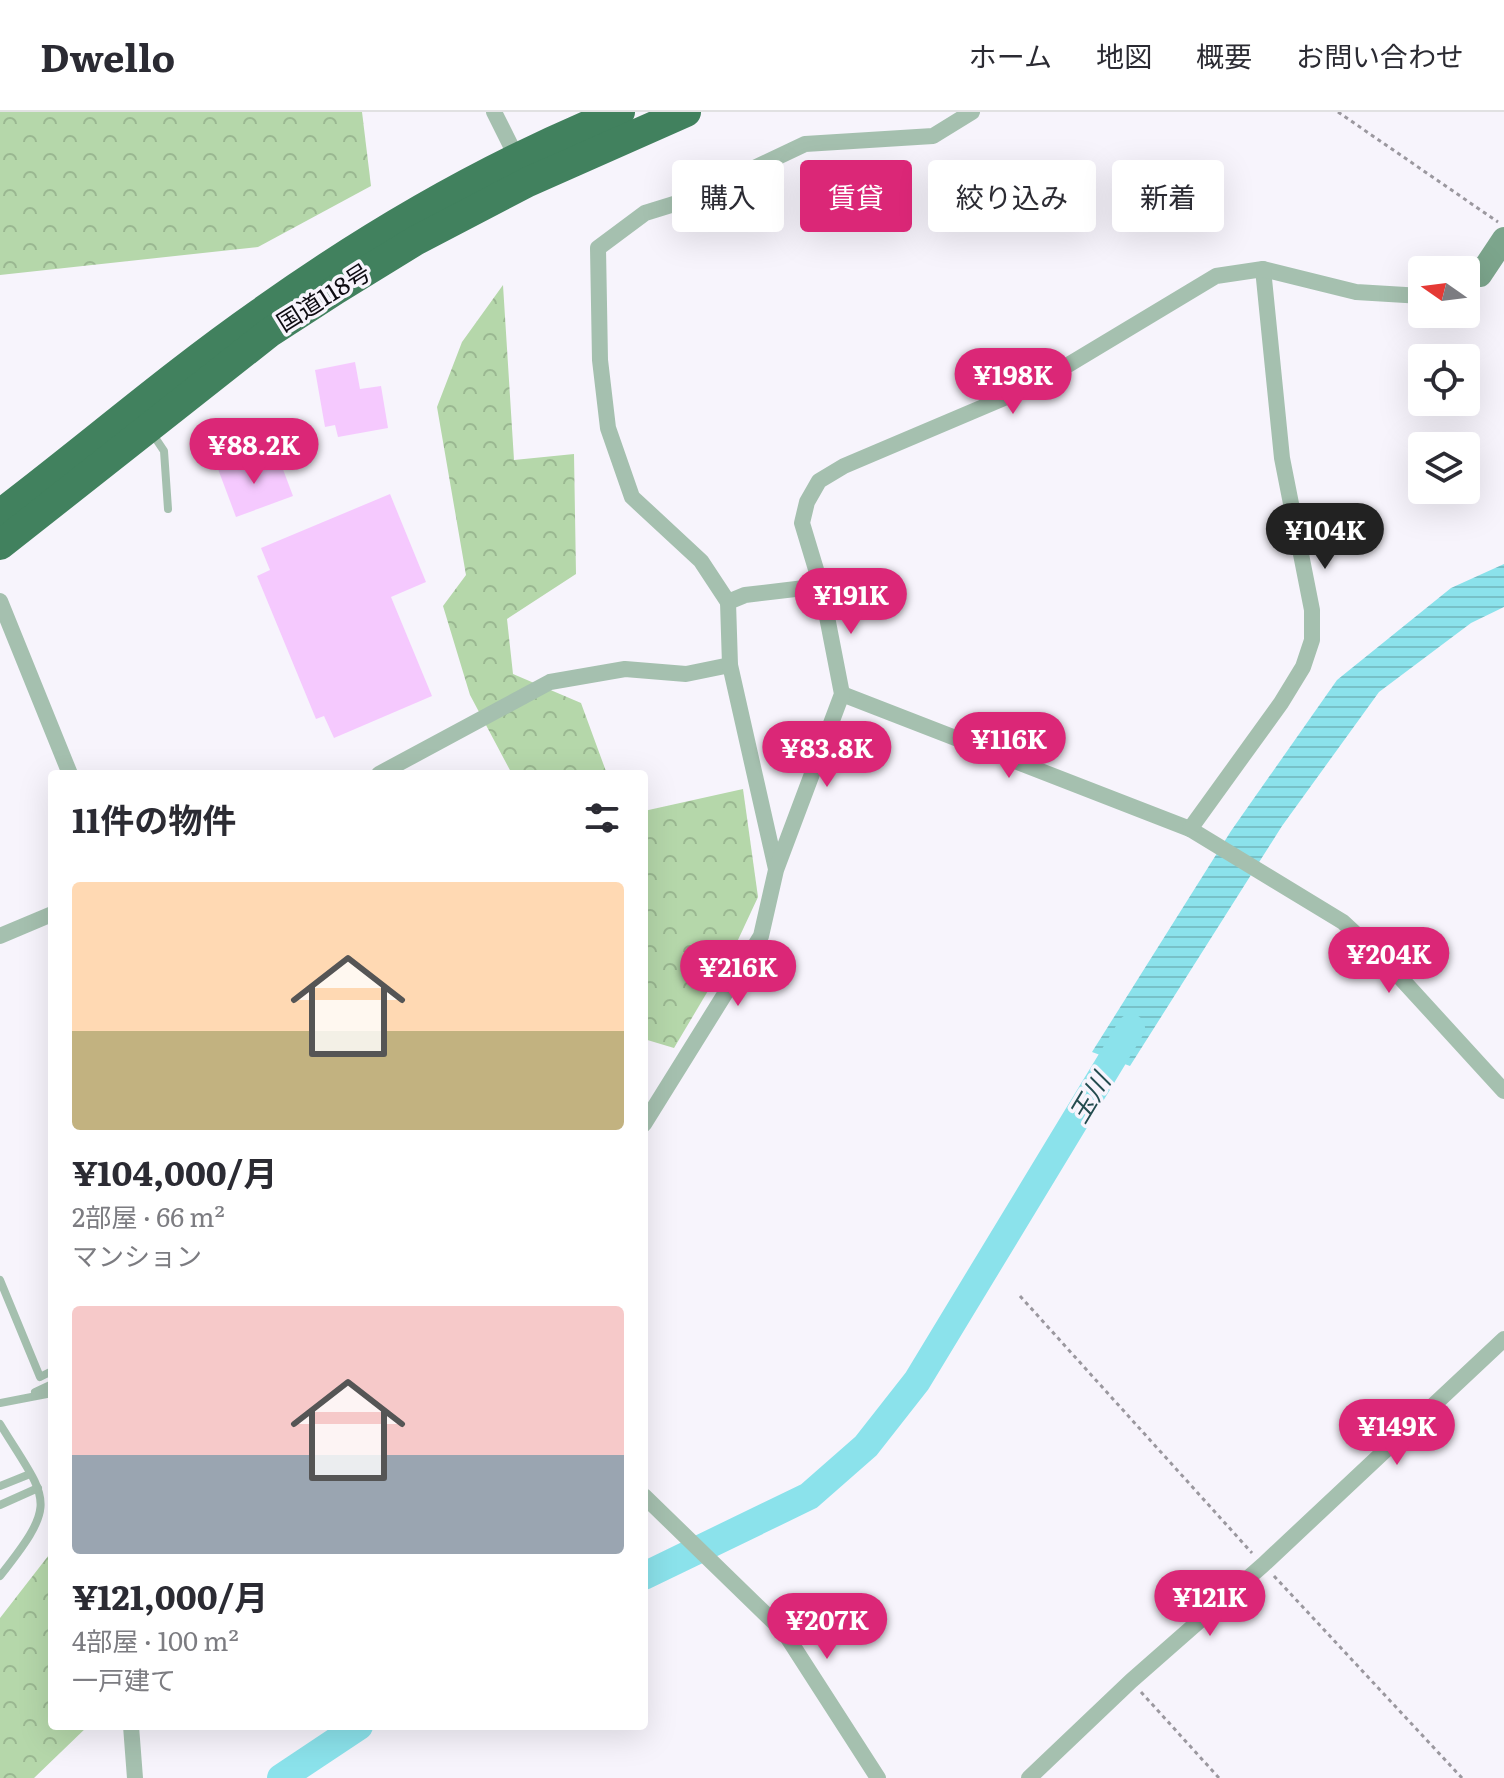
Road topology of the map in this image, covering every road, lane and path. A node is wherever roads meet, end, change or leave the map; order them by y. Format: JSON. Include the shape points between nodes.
{"nodes":[{"id":1,"x":494,"y":112,"type":"edge"},
{"id":2,"x":620,"y":112,"type":"edge"},
{"id":3,"x":686,"y":112,"type":"edge"},
{"id":4,"x":972,"y":112,"type":"edge"},
{"id":5,"x":1338,"y":112,"type":"edge"},
{"id":6,"x":522,"y":169,"type":"junction"},
{"id":7,"x":1504,"y":226,"type":"edge"},
{"id":8,"x":1504,"y":239,"type":"edge"},
{"id":9,"x":1263,"y":269,"type":"junction"},
{"id":10,"x":1480,"y":270,"type":"edge"},
{"id":11,"x":1408,"y":295,"type":"edge"},
{"id":12,"x":149,"y":429,"type":"junction"},
{"id":13,"x":168,"y":509,"type":"dead end"},
{"id":14,"x":0,"y":514,"type":"edge"},
{"id":15,"x":0,"y":545,"type":"edge"},
{"id":16,"x":821,"y":586,"type":"junction"},
{"id":17,"x":0,"y":601,"type":"edge"},
{"id":18,"x":728,"y":602,"type":"junction"},
{"id":19,"x":730,"y":665,"type":"junction"},
{"id":20,"x":842,"y":694,"type":"junction"},
{"id":21,"x":68,"y":770,"type":"edge"},
{"id":22,"x":386,"y":770,"type":"edge"},
{"id":23,"x":1190,"y":829,"type":"junction"},
{"id":24,"x":776,"y":870,"type":"junction"},
{"id":25,"x":48,"y":916,"type":"edge"},
{"id":26,"x":0,"y":936,"type":"edge"},
{"id":27,"x":1504,"y":1091,"type":"edge"},
{"id":28,"x":648,"y":1118,"type":"edge"},
{"id":29,"x":0,"y":1280,"type":"edge"},
{"id":30,"x":1020,"y":1296,"type":"dead end"},
{"id":31,"x":1504,"y":1339,"type":"edge"},
{"id":32,"x":48,"y":1373,"type":"edge"},
{"id":33,"x":48,"y":1386,"type":"edge"},
{"id":34,"x":48,"y":1393,"type":"edge"},
{"id":35,"x":27,"y":1395,"type":"junction"},
{"id":36,"x":0,"y":1403,"type":"edge"},
{"id":37,"x":0,"y":1424,"type":"edge"},
{"id":38,"x":30,"y":1474,"type":"junction"},
{"id":39,"x":0,"y":1486,"type":"edge"},
{"id":40,"x":38,"y":1488,"type":"junction"},
{"id":41,"x":648,"y":1500,"type":"edge"},
{"id":42,"x":48,"y":1503,"type":"edge"},
{"id":43,"x":0,"y":1505,"type":"edge"},
{"id":44,"x":42,"y":1507,"type":"junction"},
{"id":45,"x":1263,"y":1565,"type":"junction"},
{"id":46,"x":0,"y":1576,"type":"edge"},
{"id":47,"x":1131,"y":1681,"type":"junction"},
{"id":48,"x":131,"y":1730,"type":"edge"},
{"id":49,"x":135,"y":1778,"type":"edge"},
{"id":50,"x":878,"y":1778,"type":"edge"},
{"id":51,"x":1029,"y":1778,"type":"edge"},
{"id":52,"x":1219,"y":1778,"type":"edge"},
{"id":53,"x":1462,"y":1778,"type":"edge"}],
"edges":[{"from":1,"to":6,"type":"street"},
{"from":2,"to":6,"type":"highway","name":"国道118号"},
{"from":3,"to":6,"type":"highway","name":"国道118号"},
{"from":4,"to":18,"type":"street","via":[[933,136],[805,144],[687,200],[645,213],[598,248],[600,360],[608,428],[632,497],[701,561]]},
{"from":5,"to":7,"type":"path"},
{"from":6,"to":12,"type":"highway","name":"国道118号","via":[[269,333]]},
{"from":6,"to":14,"type":"highway","name":"国道118号","via":[[403,218],[268,307]]},
{"from":8,"to":10,"type":"street"},
{"from":9,"to":11,"type":"street","via":[[1356,292]]},
{"from":9,"to":16,"type":"street","via":[[1216,276],[1009,396],[819,481],[802,523]]},
{"from":9,"to":23,"type":"street","via":[[1282,458],[1312,610],[1312,640],[1281,703]]},
{"from":12,"to":13,"type":"lane","via":[[164,451]]},
{"from":12,"to":15,"type":"highway","name":"国道118号"},
{"from":16,"to":18,"type":"street","via":[[745,595]]},
{"from":16,"to":20,"type":"street"},
{"from":17,"to":21,"type":"street"},
{"from":18,"to":19,"type":"street"},
{"from":19,"to":22,"type":"street","via":[[686,674],[625,669],[550,682]]},
{"from":19,"to":24,"type":"street"},
{"from":20,"to":23,"type":"street"},
{"from":20,"to":24,"type":"street"},
{"from":23,"to":27,"type":"street","via":[[1354,932]]},
{"from":24,"to":28,"type":"street","via":[[761,936]]},
{"from":25,"to":26,"type":"street"},
{"from":29,"to":32,"type":"lane","via":[[40,1377]]},
{"from":30,"to":45,"type":"path"},
{"from":31,"to":45,"type":"street"},
{"from":33,"to":35,"type":"lane"},
{"from":34,"to":35,"type":"lane"},
{"from":35,"to":36,"type":"lane"},
{"from":37,"to":38,"type":"lane"},
{"from":38,"to":39,"type":"lane"},
{"from":38,"to":40,"type":"lane"},
{"from":40,"to":43,"type":"lane"},
{"from":40,"to":44,"type":"lane"},
{"from":41,"to":50,"type":"street","via":[[784,1632]]},
{"from":42,"to":44,"type":"lane"},
{"from":44,"to":46,"type":"lane","via":[[42,1516]]},
{"from":45,"to":47,"type":"street"},
{"from":45,"to":53,"type":"path"},
{"from":47,"to":51,"type":"street"},
{"from":47,"to":52,"type":"path"},
{"from":48,"to":49,"type":"street"}]}
